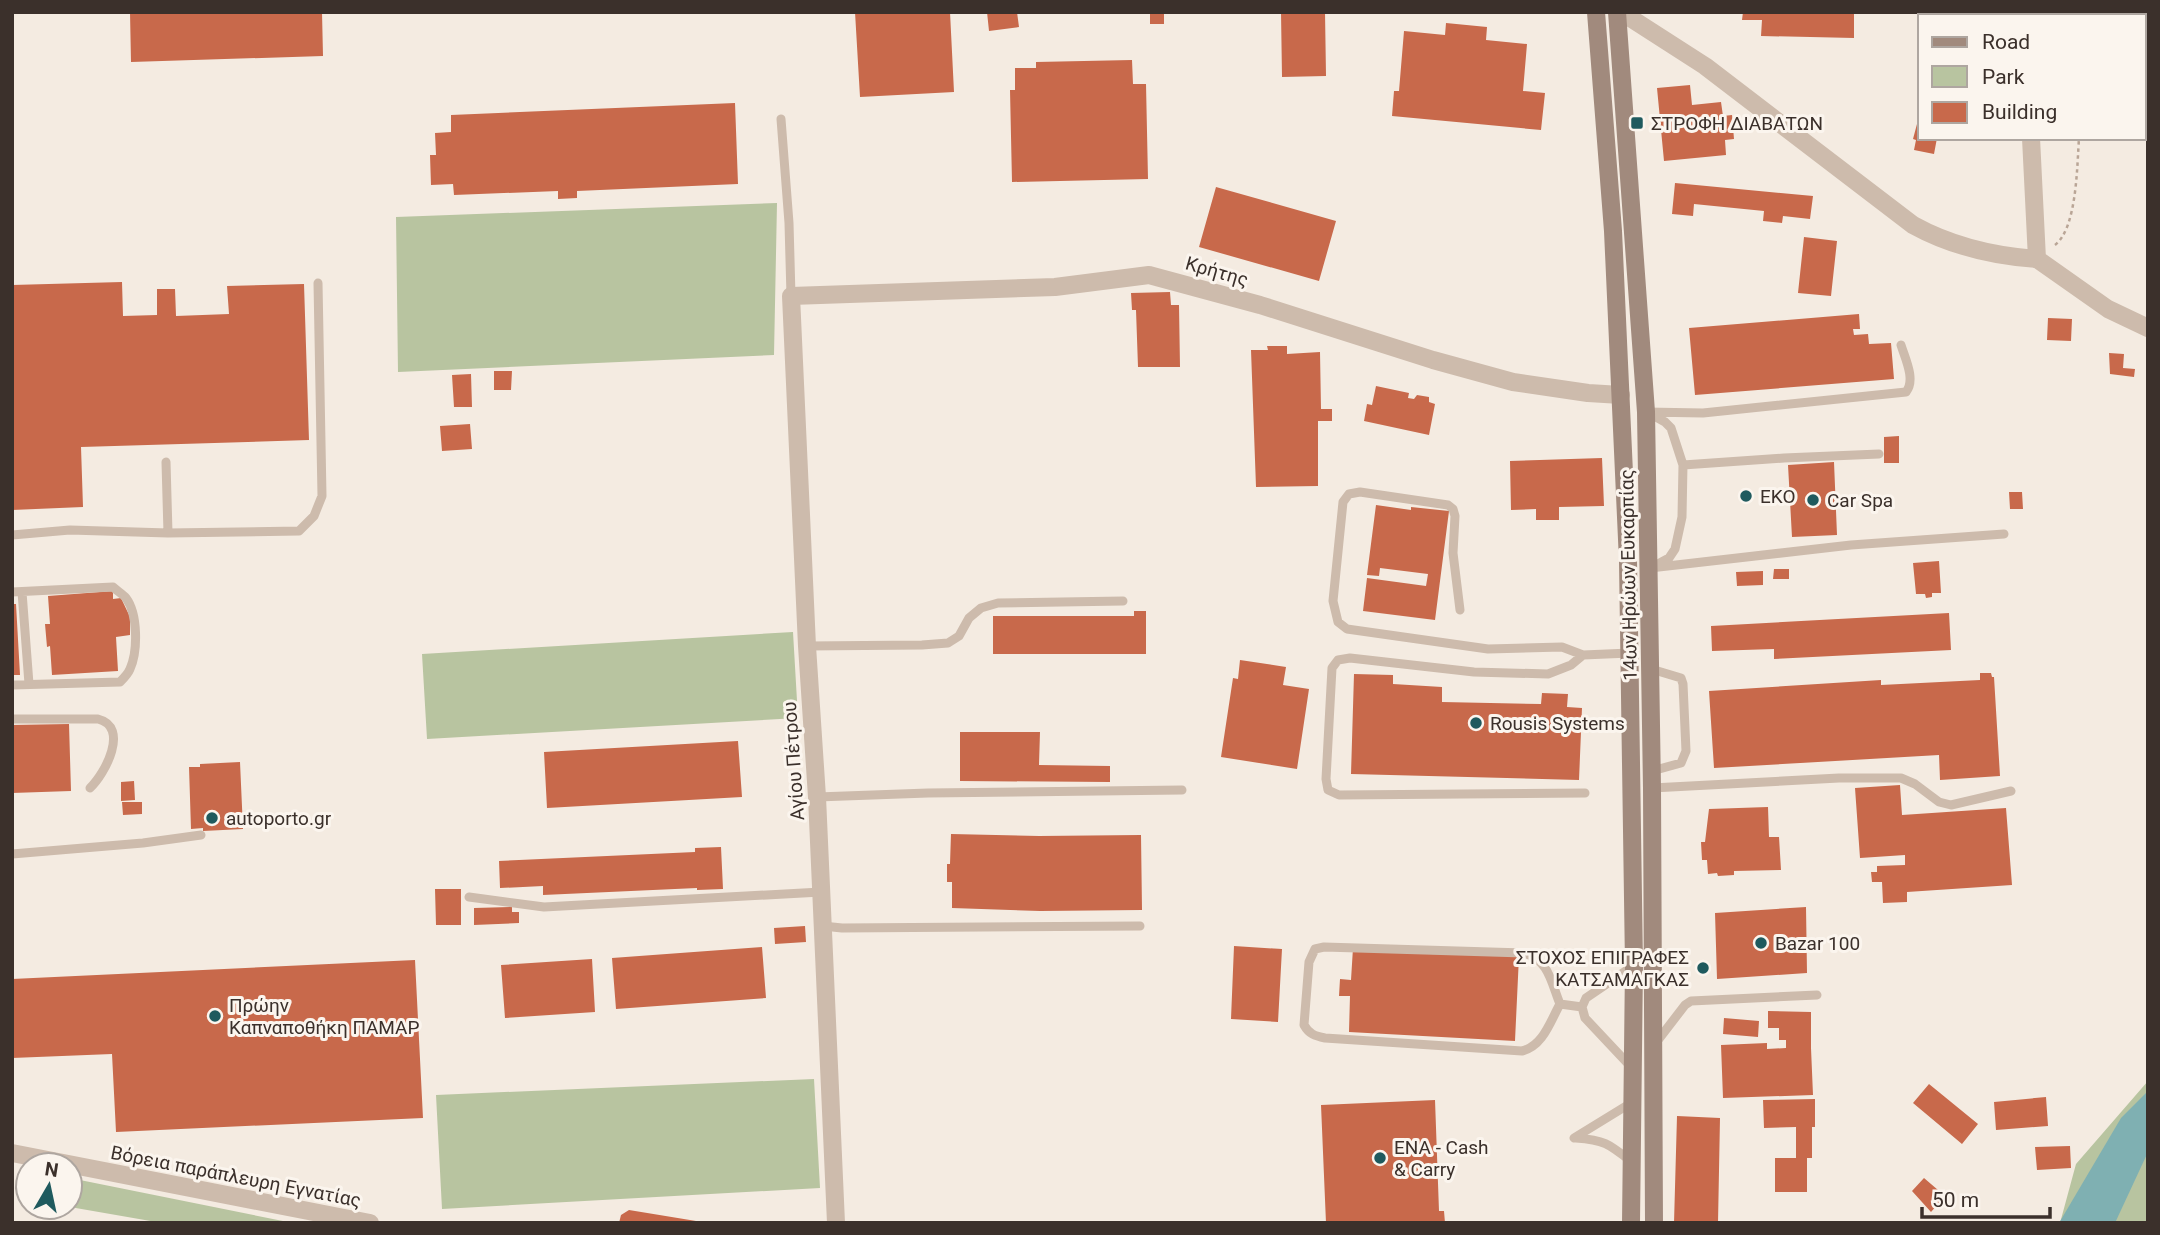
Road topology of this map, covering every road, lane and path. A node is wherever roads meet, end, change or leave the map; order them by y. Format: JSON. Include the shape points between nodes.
{"nodes":[{"id":1,"x":1596,"y":12,"type":"edge"},
{"id":2,"x":1619,"y":12,"type":"edge"},
{"id":3,"x":781,"y":119,"type":"dead end"},
{"id":4,"x":2031,"y":140,"type":"edge"},
{"id":5,"x":2079,"y":140,"type":"edge"},
{"id":6,"x":2038,"y":259,"type":"junction"},
{"id":7,"x":318,"y":283,"type":"dead end"},
{"id":8,"x":792,"y":296,"type":"junction"},
{"id":9,"x":2148,"y":328,"type":"edge"},
{"id":10,"x":1901,"y":345,"type":"dead end"},
{"id":11,"x":1621,"y":395,"type":"junction"},
{"id":12,"x":1646,"y":412,"type":"junction"},
{"id":13,"x":1879,"y":454,"type":"dead end"},
{"id":14,"x":166,"y":462,"type":"dead end"},
{"id":15,"x":1684,"y":465,"type":"junction"},
{"id":16,"x":168,"y":533,"type":"junction"},
{"id":17,"x":2004,"y":534,"type":"dead end"},
{"id":18,"x":12,"y":535,"type":"edge"},
{"id":19,"x":1650,"y":568,"type":"junction"},
{"id":20,"x":17,"y":592,"type":"edge"},
{"id":21,"x":1123,"y":601,"type":"dead end"},
{"id":22,"x":1460,"y":610,"type":"dead end"},
{"id":23,"x":807,"y":646,"type":"junction"},
{"id":24,"x":1630,"y":653,"type":"junction"},
{"id":25,"x":1583,"y":655,"type":"junction"},
{"id":26,"x":1651,"y":669,"type":"junction"},
{"id":27,"x":29,"y":684,"type":"junction"},
{"id":28,"x":12,"y":685,"type":"edge"},
{"id":29,"x":12,"y":719,"type":"edge"},
{"id":30,"x":1652,"y":779,"type":"junction"},
{"id":31,"x":90,"y":788,"type":"dead end"},
{"id":32,"x":1182,"y":790,"type":"dead end"},
{"id":33,"x":2011,"y":791,"type":"dead end"},
{"id":34,"x":1585,"y":793,"type":"dead end"},
{"id":35,"x":817,"y":797,"type":"junction"},
{"id":36,"x":201,"y":835,"type":"dead end"},
{"id":37,"x":12,"y":853,"type":"edge"},
{"id":38,"x":821,"y":892,"type":"junction"},
{"id":39,"x":469,"y":897,"type":"dead end"},
{"id":40,"x":823,"y":926,"type":"junction"},
{"id":41,"x":1140,"y":926,"type":"dead end"},
{"id":42,"x":1634,"y":965,"type":"junction"},
{"id":43,"x":1817,"y":995,"type":"dead end"},
{"id":44,"x":1560,"y":1004,"type":"junction"},
{"id":45,"x":1582,"y":1007,"type":"junction"},
{"id":46,"x":1654,"y":1046,"type":"junction"},
{"id":47,"x":1633,"y":1069,"type":"junction"},
{"id":48,"x":1633,"y":1102,"type":"junction"},
{"id":49,"x":12,"y":1153,"type":"edge"},
{"id":50,"x":1633,"y":1163,"type":"junction"},
{"id":51,"x":370,"y":1223,"type":"edge"},
{"id":52,"x":836,"y":1223,"type":"edge"},
{"id":53,"x":1631,"y":1223,"type":"edge"},
{"id":54,"x":1654,"y":1223,"type":"edge"}],
"edges":[{"from":1,"to":11,"type":"main road","name":"14ων Ηρώων Ευκαρπίας"},
{"from":2,"to":6,"type":"street","via":[[1705,66],[1913,225],[1967,248]]},
{"from":2,"to":12,"type":"main road","name":"14ων Ηρώων Ευκαρπίας"},
{"from":3,"to":8,"type":"lane"},
{"from":4,"to":6,"type":"street"},
{"from":5,"to":6,"type":"path","via":[[2068,222],[2060,241]]},
{"from":6,"to":9,"type":"street","via":[[2108,309]]},
{"from":7,"to":16,"type":"lane","via":[[322,496],[314,516],[299,531]]},
{"from":8,"to":11,"type":"street","name":"Κρήτης","via":[[1055,287],[1149,275],[1513,382]]},
{"from":8,"to":23,"type":"street","name":"Αγίου Πέτρου"},
{"from":10,"to":12,"type":"lane","via":[[1911,381],[1906,392],[1703,413]]},
{"from":11,"to":24,"type":"main road","name":"14ων Ηρώων Ευκαρπίας"},
{"from":12,"to":15,"type":"lane","via":[[1671,429]]},
{"from":12,"to":19,"type":"main road","name":"14ων Ηρώων Ευκαρπίας"},
{"from":13,"to":15,"type":"lane"},
{"from":14,"to":16,"type":"lane"},
{"from":15,"to":19,"type":"lane","via":[[1682,517],[1675,549]]},
{"from":16,"to":18,"type":"lane","via":[[70,530]]},
{"from":17,"to":19,"type":"lane","via":[[1851,545]]},
{"from":19,"to":26,"type":"main road","name":"14ων Ηρώων Ευκαρπίας"},
{"from":20,"to":27,"type":"lane"},
{"from":20,"to":27,"type":"lane","via":[[113,587],[127,600],[135,626],[134,657],[120,682]]},
{"from":21,"to":23,"type":"lane","via":[[998,603],[981,608],[959,636],[948,642]]},
{"from":22,"to":25,"type":"lane","via":[[1453,509],[1360,492],[1349,494],[1343,502],[1333,601],[1338,622],[1347,629],[1488,649],[1562,647]]},
{"from":23,"to":35,"type":"street","name":"Αγίου Πέτρου"},
{"from":24,"to":25,"type":"lane"},
{"from":24,"to":42,"type":"main road","name":"14ων Ηρώων Ευκαρπίας"},
{"from":25,"to":34,"type":"lane","via":[[1548,674],[1474,673],[1338,660],[1332,668],[1326,779],[1328,790],[1339,795]]},
{"from":26,"to":30,"type":"main road","name":"14ων Ηρώων Ευκαρπίας"},
{"from":26,"to":30,"type":"lane","via":[[1681,678],[1684,684],[1686,751],[1681,763]]},
{"from":27,"to":28,"type":"lane"},
{"from":29,"to":31,"type":"lane","via":[[98,719],[107,723],[113,738],[109,759]]},
{"from":30,"to":33,"type":"lane","via":[[1901,778],[1951,805]]},
{"from":30,"to":46,"type":"main road","name":"14ων Ηρώων Ευκαρπίας"},
{"from":32,"to":35,"type":"lane"},
{"from":35,"to":38,"type":"street","name":"Αγίου Πέτρου"},
{"from":36,"to":37,"type":"lane"},
{"from":38,"to":39,"type":"lane","via":[[544,907]]},
{"from":38,"to":40,"type":"street","name":"Αγίου Πέτρου"},
{"from":40,"to":41,"type":"lane"},
{"from":40,"to":52,"type":"street","name":"Αγίου Πέτρου"},
{"from":42,"to":45,"type":"lane","via":[[1586,998]]},
{"from":42,"to":47,"type":"main road","name":"14ων Ηρώων Ευκαρπίας"},
{"from":43,"to":46,"type":"lane","via":[[1691,1001]]},
{"from":44,"to":44,"type":"lane","via":[[1546,967],[1524,953],[1324,947],[1315,949],[1309,962],[1304,1025],[1315,1036],[1325,1038],[1522,1051],[1538,1044]]},
{"from":44,"to":45,"type":"lane"},
{"from":45,"to":47,"type":"lane","via":[[1585,1018]]},
{"from":46,"to":54,"type":"main road","name":"14ων Ηρώων Ευκαρπίας"},
{"from":47,"to":48,"type":"main road","name":"14ων Ηρώων Ευκαρπίας"},
{"from":48,"to":50,"type":"main road","name":"14ων Ηρώων Ευκαρπίας"},
{"from":48,"to":50,"type":"lane","via":[[1574,1138],[1599,1140]]},
{"from":49,"to":51,"type":"street","name":"Βόρεια παράπλευρη Εγνατίας"},
{"from":50,"to":53,"type":"main road","name":"14ων Ηρώων Ευκαρπίας"}]}
